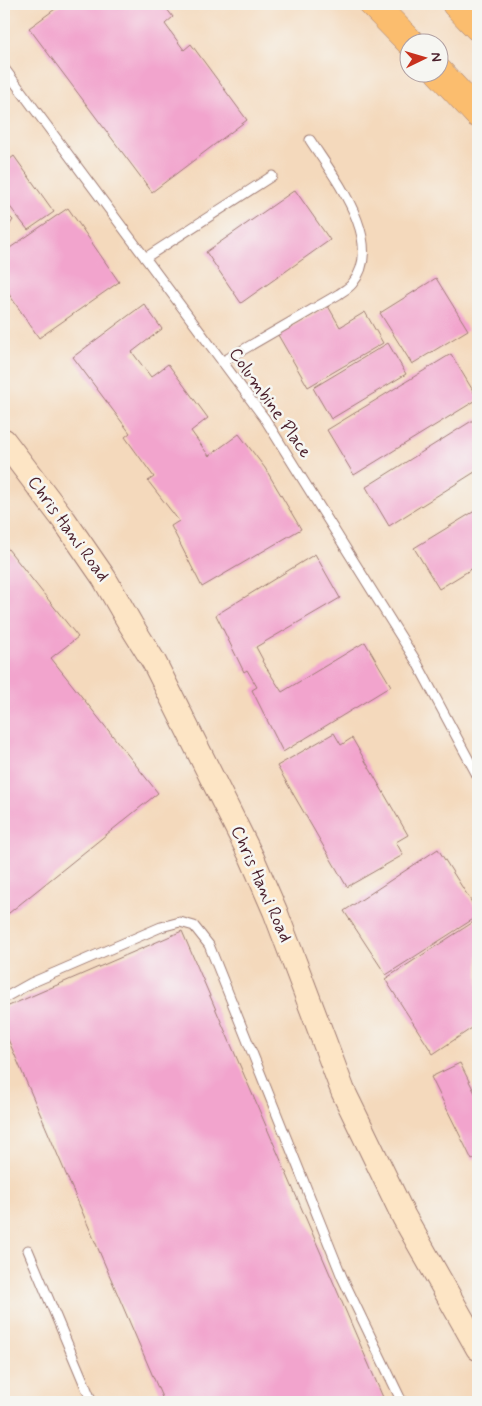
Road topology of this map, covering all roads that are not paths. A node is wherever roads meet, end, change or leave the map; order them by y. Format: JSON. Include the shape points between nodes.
{"nodes":[{"id":1,"x":456,"y":4,"type":"edge"},
{"id":2,"x":460,"y":4,"type":"edge"},
{"id":3,"x":374,"y":5,"type":"edge"},
{"id":4,"x":478,"y":25,"type":"edge"},
{"id":5,"x":400,"y":32,"type":"edge"},
{"id":6,"x":4,"y":68,"type":"edge"},
{"id":7,"x":448,"y":82,"type":"edge"},
{"id":8,"x":478,"y":114,"type":"edge"},
{"id":9,"x":310,"y":140,"type":"dead end"},
{"id":10,"x":272,"y":176,"type":"dead end"},
{"id":11,"x":145,"y":258,"type":"junction"},
{"id":12,"x":222,"y":362,"type":"junction"},
{"id":13,"x":4,"y":441,"type":"edge"},
{"id":14,"x":478,"y":777,"type":"edge"},
{"id":15,"x":4,"y":998,"type":"edge"},
{"id":16,"x":28,"y":1250,"type":"dead end"},
{"id":17,"x":478,"y":1348,"type":"edge"},
{"id":18,"x":92,"y":1402,"type":"edge"},
{"id":19,"x":402,"y":1402,"type":"edge"}],
"edges":[{"from":1,"to":4,"type":"highway"},
{"from":2,"to":4,"type":"highway"},
{"from":3,"to":5,"type":"highway"},
{"from":6,"to":11,"type":"lane","name":"Columbine Place"},
{"from":7,"to":8,"type":"highway"},
{"from":9,"to":12,"type":"lane","via":[[354,211],[361,233],[361,268],[352,284],[340,294]]},
{"from":10,"to":11,"type":"lane"},
{"from":11,"to":12,"type":"lane","name":"Columbine Place"},
{"from":12,"to":14,"type":"lane","name":"Columbine Place","via":[[265,419],[352,557],[416,661]]},
{"from":13,"to":17,"type":"street","name":"Chris Hani Road","via":[[104,578],[154,662],[252,858],[343,1091],[404,1217]]},
{"from":15,"to":19,"type":"lane","via":[[31,983],[161,927],[180,922],[194,926],[209,946],[342,1277]]},
{"from":16,"to":18,"type":"lane"}]}
